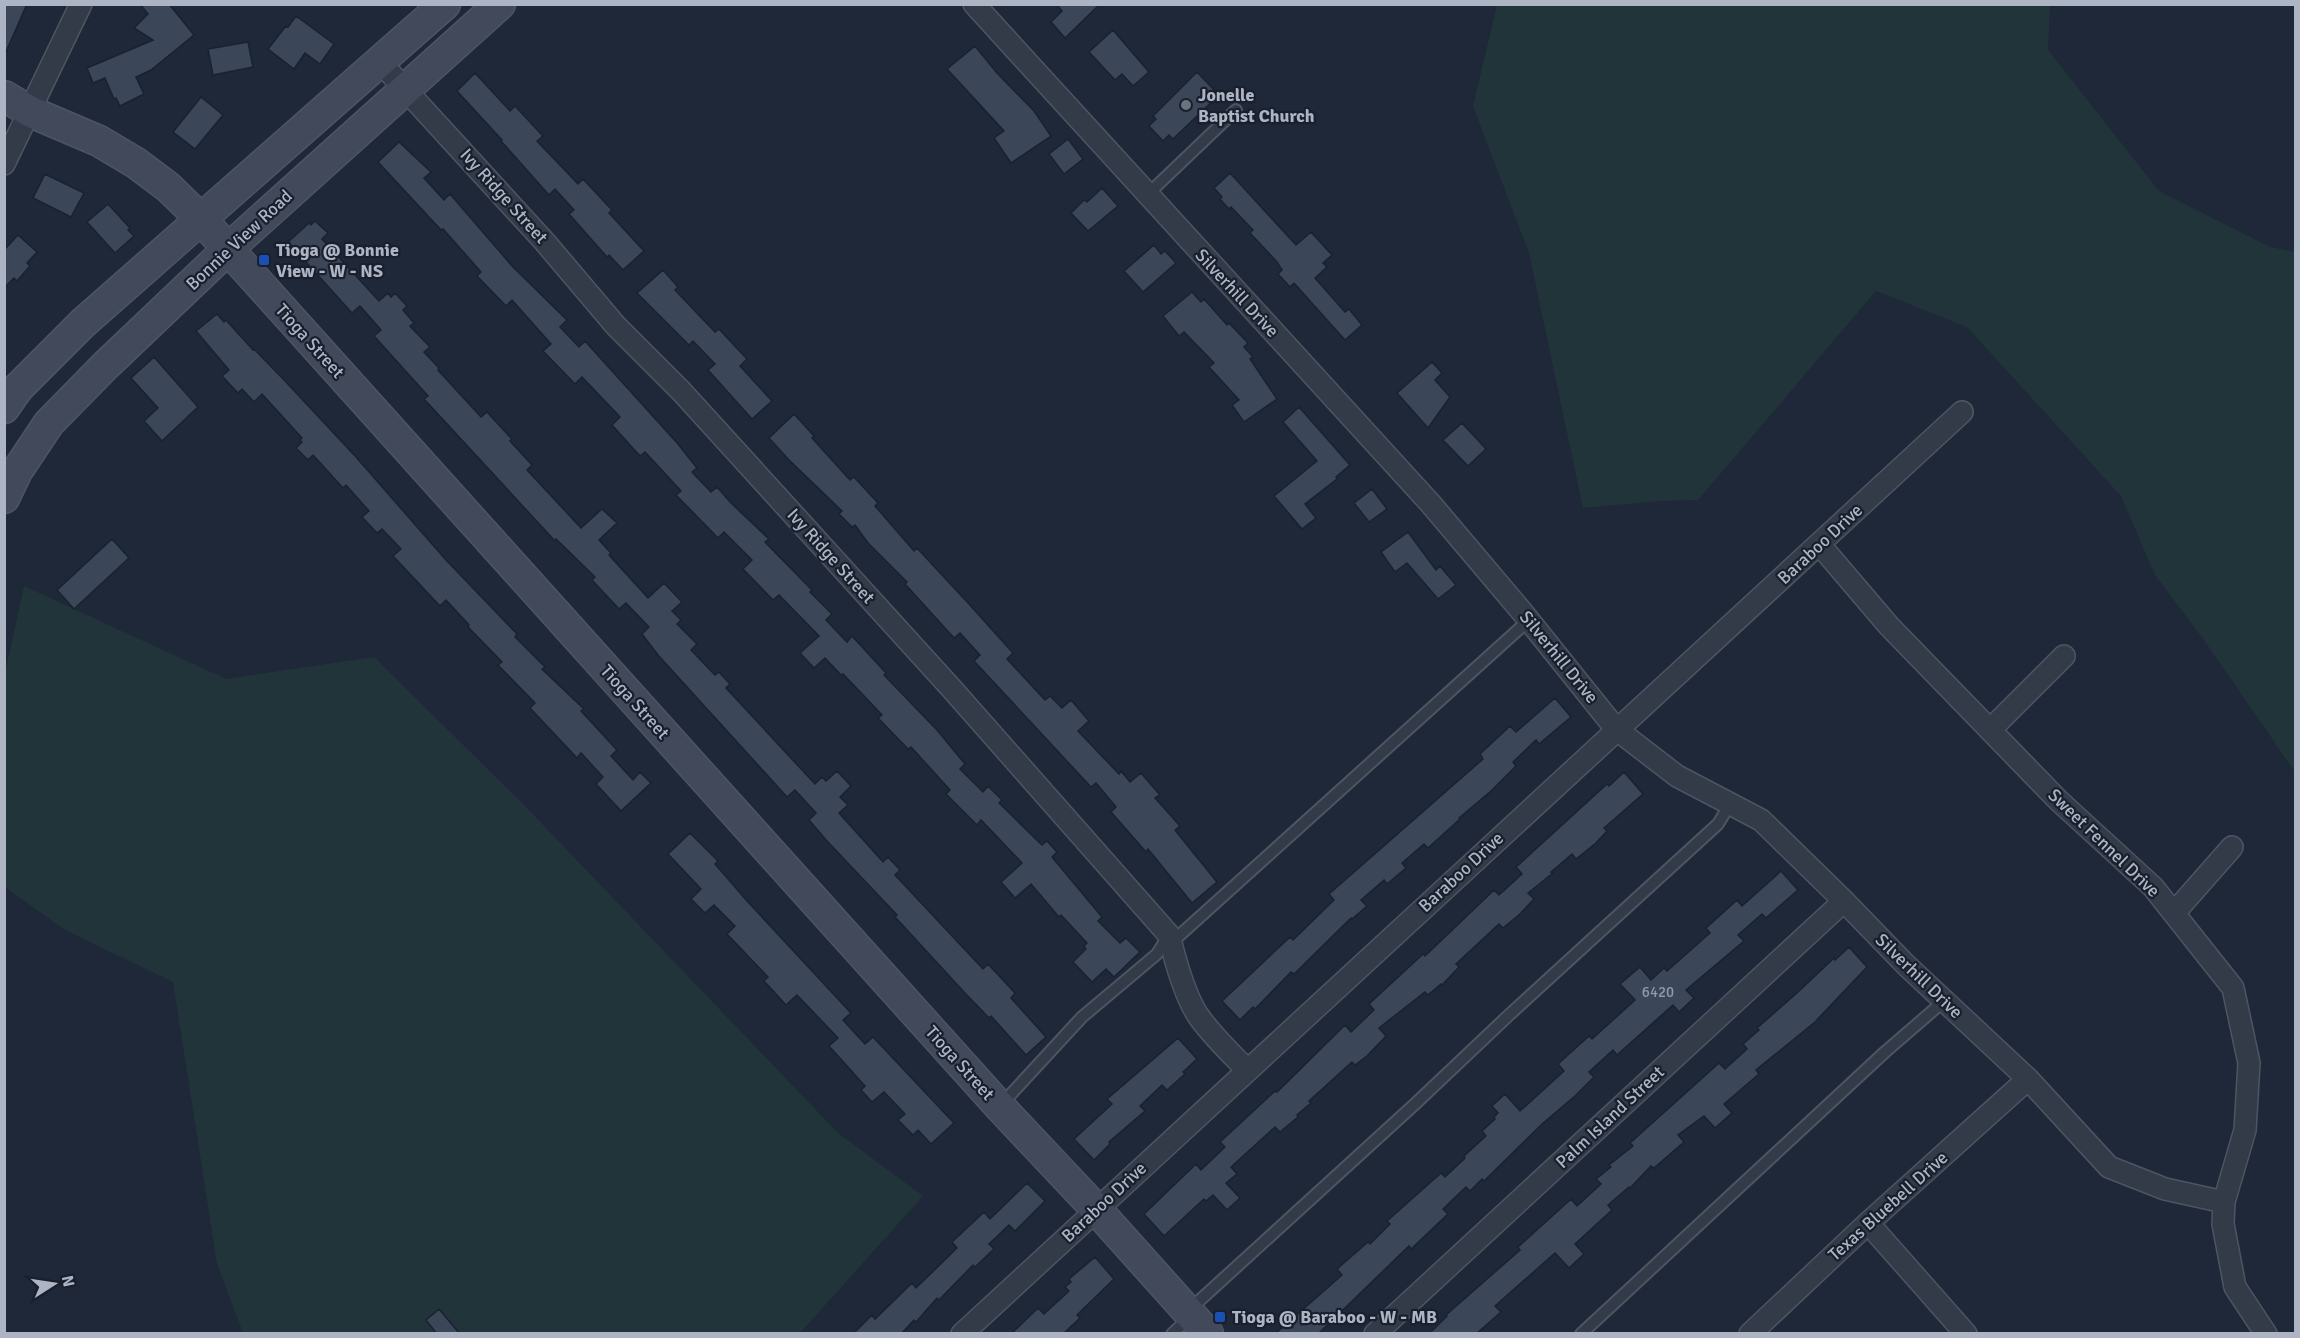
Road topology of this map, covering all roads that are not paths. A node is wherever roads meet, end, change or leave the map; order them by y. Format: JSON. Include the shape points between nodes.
{"nodes":[{"id":1,"x":81,"y":4,"type":"edge"},
{"id":2,"x":445,"y":4,"type":"edge"},
{"id":3,"x":500,"y":4,"type":"edge"},
{"id":4,"x":974,"y":4,"type":"edge"},
{"id":5,"x":381,"y":63,"type":"junction"},
{"id":6,"x":406,"y":88,"type":"junction"},
{"id":7,"x":4,"y":96,"type":"edge"},
{"id":8,"x":1236,"y":110,"type":"dead end"},
{"id":9,"x":30,"y":112,"type":"junction"},
{"id":10,"x":4,"y":164,"type":"edge"},
{"id":11,"x":1147,"y":195,"type":"junction"},
{"id":12,"x":201,"y":219,"type":"junction"},
{"id":13,"x":228,"y":249,"type":"junction"},
{"id":14,"x":4,"y":408,"type":"edge"},
{"id":15,"x":1962,"y":412,"type":"dead end"},
{"id":16,"x":4,"y":498,"type":"edge"},
{"id":17,"x":1820,"y":545,"type":"junction"},
{"id":18,"x":1529,"y":620,"type":"junction"},
{"id":19,"x":2064,"y":656,"type":"dead end"},
{"id":20,"x":1616,"y":729,"type":"junction"},
{"id":21,"x":1990,"y":730,"type":"junction"},
{"id":22,"x":1730,"y":804,"type":"junction"},
{"id":23,"x":2232,"y":847,"type":"dead end"},
{"id":24,"x":1844,"y":900,"type":"junction"},
{"id":25,"x":2174,"y":913,"type":"junction"},
{"id":26,"x":1170,"y":939,"type":"junction"},
{"id":27,"x":1944,"y":1001,"type":"junction"},
{"id":28,"x":1247,"y":1070,"type":"junction"},
{"id":29,"x":2028,"y":1079,"type":"junction"},
{"id":30,"x":1000,"y":1107,"type":"junction"},
{"id":31,"x":2224,"y":1202,"type":"junction"},
{"id":32,"x":1096,"y":1209,"type":"junction"},
{"id":33,"x":1868,"y":1223,"type":"junction"},
{"id":34,"x":1190,"y":1323,"type":"edge"},
{"id":35,"x":962,"y":1334,"type":"edge"},
{"id":36,"x":1375,"y":1334,"type":"edge"},
{"id":37,"x":1581,"y":1334,"type":"edge"},
{"id":38,"x":1749,"y":1334,"type":"edge"},
{"id":39,"x":1966,"y":1334,"type":"edge"},
{"id":40,"x":2266,"y":1334,"type":"edge"}],
"edges":[{"from":1,"to":9,"type":"street"},
{"from":2,"to":5,"type":"street"},
{"from":3,"to":6,"type":"street","name":"Bonnie View Road"},
{"from":4,"to":11,"type":"street","name":"Silverhill Drive"},
{"from":5,"to":6,"type":"street","name":"Ivy Ridge Street"},
{"from":5,"to":12,"type":"street"},
{"from":6,"to":13,"type":"street","name":"Bonnie View Road"},
{"from":6,"to":26,"type":"street","name":"Ivy Ridge Street","via":[[616,326],[682,392],[952,689]]},
{"from":7,"to":9,"type":"street","name":"Tioga Street"},
{"from":8,"to":11,"type":"lane"},
{"from":9,"to":10,"type":"street"},
{"from":9,"to":12,"type":"street","name":"Tioga Street","via":[[99,141],[136,163]]},
{"from":11,"to":18,"type":"street","name":"Silverhill Drive","via":[[1430,503]]},
{"from":12,"to":13,"type":"street","name":"Tioga Street"},
{"from":12,"to":14,"type":"street","via":[[83,323],[18,388]]},
{"from":13,"to":16,"type":"street","name":"Bonnie View Road","via":[[49,423]]},
{"from":13,"to":30,"type":"street","name":"Tioga Street"},
{"from":15,"to":17,"type":"street","name":"Baraboo Drive"},
{"from":17,"to":20,"type":"street","name":"Baraboo Drive"},
{"from":17,"to":21,"type":"street","name":"Sweet Fennel Drive","via":[[1889,626]]},
{"from":18,"to":20,"type":"street","name":"Silverhill Drive"},
{"from":18,"to":26,"type":"lane"},
{"from":19,"to":21,"type":"street"},
{"from":20,"to":22,"type":"street","name":"Silverhill Drive","via":[[1677,776]]},
{"from":20,"to":28,"type":"street","name":"Baraboo Drive"},
{"from":21,"to":25,"type":"street","name":"Sweet Fennel Drive","via":[[2059,801],[2153,886]]},
{"from":22,"to":24,"type":"street","name":"Silverhill Drive","via":[[1761,820]]},
{"from":22,"to":34,"type":"lane","via":[[1718,824],[1509,1015]]},
{"from":23,"to":25,"type":"street"},
{"from":24,"to":27,"type":"street","name":"Silverhill Drive"},
{"from":24,"to":36,"type":"street","name":"Palm Island Street"},
{"from":25,"to":31,"type":"street","name":"Sweet Fennel Drive","via":[[2233,988],[2249,1063],[2245,1130]]},
{"from":26,"to":28,"type":"street","name":"Ivy Ridge Street","via":[[1196,1012]]},
{"from":26,"to":30,"type":"lane","via":[[1082,1017]]},
{"from":27,"to":29,"type":"street","name":"Silverhill Drive"},
{"from":27,"to":37,"type":"lane"},
{"from":28,"to":32,"type":"street","name":"Baraboo Drive"},
{"from":29,"to":31,"type":"street","name":"Silverhill Drive","via":[[2109,1167],[2165,1189]]},
{"from":29,"to":33,"type":"street","name":"Texas Bluebell Drive"},
{"from":30,"to":32,"type":"street","name":"Tioga Street"},
{"from":31,"to":40,"type":"street","name":"Sweet Fennel Drive","via":[[2223,1224],[2235,1287]]},
{"from":32,"to":34,"type":"street","name":"Tioga Street"},
{"from":32,"to":35,"type":"street","name":"Baraboo Drive"},
{"from":33,"to":38,"type":"street","name":"Texas Bluebell Drive"},
{"from":33,"to":39,"type":"street"}]}
